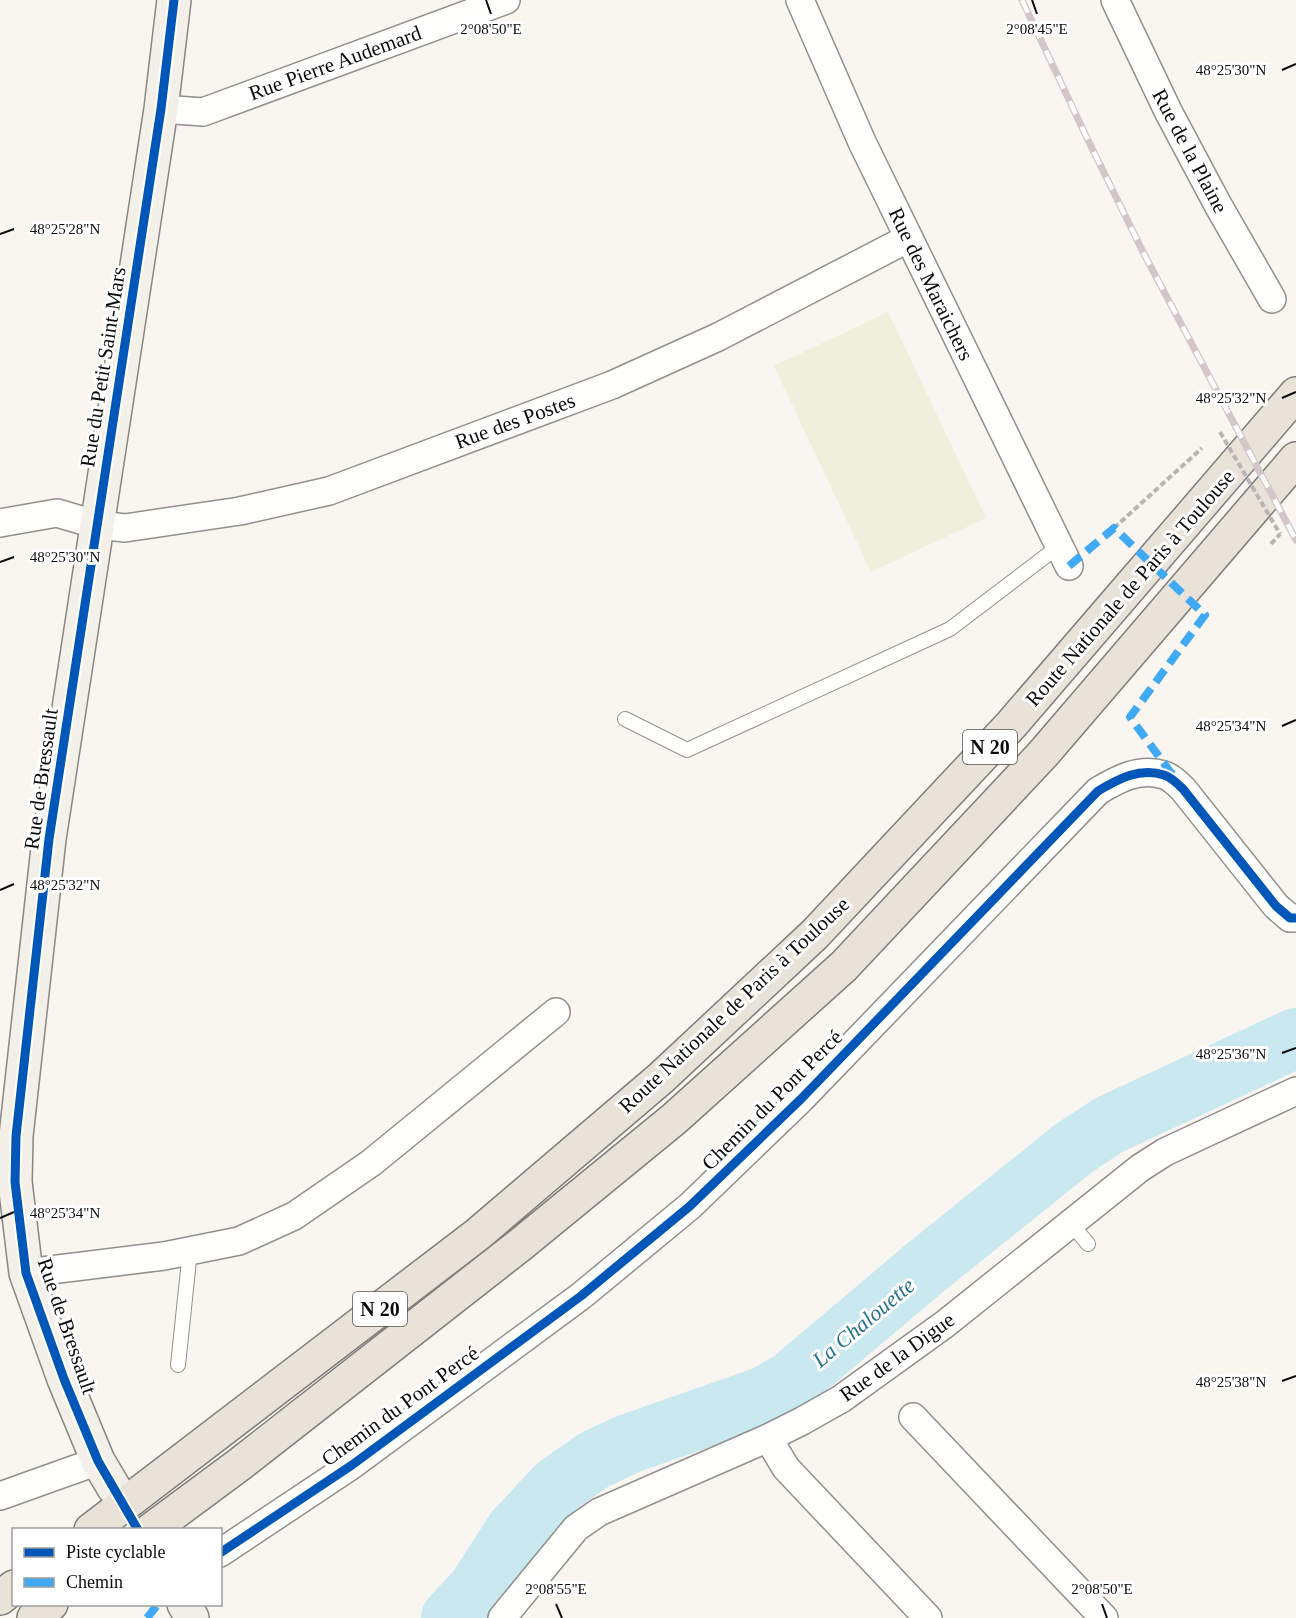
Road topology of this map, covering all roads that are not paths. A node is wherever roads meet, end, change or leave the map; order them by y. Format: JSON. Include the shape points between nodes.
{"nodes":[{"id":1,"x":174,"y":0,"type":"edge"},
{"id":2,"x":506,"y":0,"type":"edge"},
{"id":3,"x":800,"y":0,"type":"edge"},
{"id":4,"x":1115,"y":0,"type":"edge"},
{"id":5,"x":161,"y":109,"type":"junction"},
{"id":6,"x":909,"y":238,"type":"junction"},
{"id":7,"x":1272,"y":299,"type":"dead end"},
{"id":8,"x":1296,"y":394,"type":"edge"},
{"id":9,"x":1296,"y":459,"type":"edge"},
{"id":10,"x":0,"y":523,"type":"edge"},
{"id":11,"x":98,"y":525,"type":"junction"},
{"id":12,"x":1064,"y":556,"type":"joint"},
{"id":13,"x":625,"y":718,"type":"dead end"},
{"id":14,"x":1296,"y":918,"type":"edge"},
{"id":15,"x":556,"y":1012,"type":"dead end"},
{"id":16,"x":1296,"y":1090,"type":"edge"},
{"id":17,"x":8,"y":1137,"type":"edge"},
{"id":18,"x":1070,"y":1222,"type":"junction"},
{"id":19,"x":1088,"y":1244,"type":"dead end"},
{"id":20,"x":190,"y":1251,"type":"junction"},
{"id":21,"x":26,"y":1273,"type":"junction"},
{"id":22,"x":178,"y":1365,"type":"dead end"},
{"id":23,"x":913,"y":1416,"type":"dead end"},
{"id":24,"x":768,"y":1438,"type":"junction"},
{"id":25,"x":106,"y":1474,"type":"joint"},
{"id":26,"x":0,"y":1496,"type":"edge"},
{"id":27,"x":94,"y":1528,"type":"edge"},
{"id":28,"x":154,"y":1528,"type":"edge"},
{"id":29,"x":222,"y":1552,"type":"edge"},
{"id":30,"x":12,"y":1589,"type":"edge"},
{"id":31,"x":0,"y":1598,"type":"edge"},
{"id":32,"x":50,"y":1606,"type":"edge"},
{"id":33,"x":34,"y":1618,"type":"edge"},
{"id":34,"x":502,"y":1618,"type":"edge"},
{"id":35,"x":928,"y":1618,"type":"edge"},
{"id":36,"x":1104,"y":1618,"type":"edge"}],
"edges":[{"from":1,"to":5,"type":"street","name":"Rue du Petit Saint-Mars"},
{"from":2,"to":5,"type":"street","name":"Rue Pierre Audemard","via":[[203,111]]},
{"from":3,"to":6,"type":"street","name":"Rue des Maraichers","via":[[857,132]]},
{"from":4,"to":7,"type":"street","name":"Rue de la Plaine","via":[[1168,111]]},
{"from":5,"to":11,"type":"street","name":"Rue du Petit Saint-Mars"},
{"from":6,"to":11,"type":"street","name":"Rue des Postes","via":[[718,337],[612,385],[329,491],[240,511],[160,523],[125,528]]},
{"from":6,"to":12,"type":"street","name":"Rue des Maraichers"},
{"from":8,"to":27,"type":"main road","name":"Route Nationale de Paris à Toulouse","number":"N 20","via":[[1011,725],[815,934],[661,1078],[478,1234]]},
{"from":9,"to":28,"type":"main road","name":"Route Nationale de Paris à Toulouse","number":"N 20","via":[[1043,754],[844,966],[674,1119],[520,1245]]},
{"from":10,"to":11,"type":"street","name":"Rue des Postes","via":[[57,513]]},
{"from":11,"to":17,"type":"street","name":"Rue de Bressault"},
{"from":12,"to":13,"type":"lane","via":[[950,629],[687,750]]},
{"from":14,"to":29,"type":"street","name":"Chemin du Pont Percé","via":[[1275,906],[1183,789],[1166,775],[1142,772],[1120,778],[1098,791],[801,1099],[690,1206],[581,1296],[362,1458]]},
{"from":15,"to":20,"type":"street","via":[[371,1163],[294,1216],[239,1241]]},
{"from":16,"to":18,"type":"street","name":"Rue de la Digue","via":[[1165,1152]]},
{"from":17,"to":21,"type":"street","name":"Rue de Bressault"},
{"from":18,"to":19,"type":"lane"},
{"from":18,"to":24,"type":"street","name":"Rue de la Digue","via":[[945,1324],[841,1399]]},
{"from":20,"to":21,"type":"street"},
{"from":20,"to":22,"type":"lane"},
{"from":21,"to":25,"type":"street","name":"Rue de Bressault","via":[[64,1379]]},
{"from":23,"to":36,"type":"street"},
{"from":24,"to":34,"type":"street","name":"Rue de la Digue","via":[[599,1512],[576,1528]]},
{"from":24,"to":35,"type":"street","via":[[786,1468]]},
{"from":25,"to":26,"type":"street"},
{"from":30,"to":31,"type":"main road"},
{"from":32,"to":33,"type":"main road"}]}
